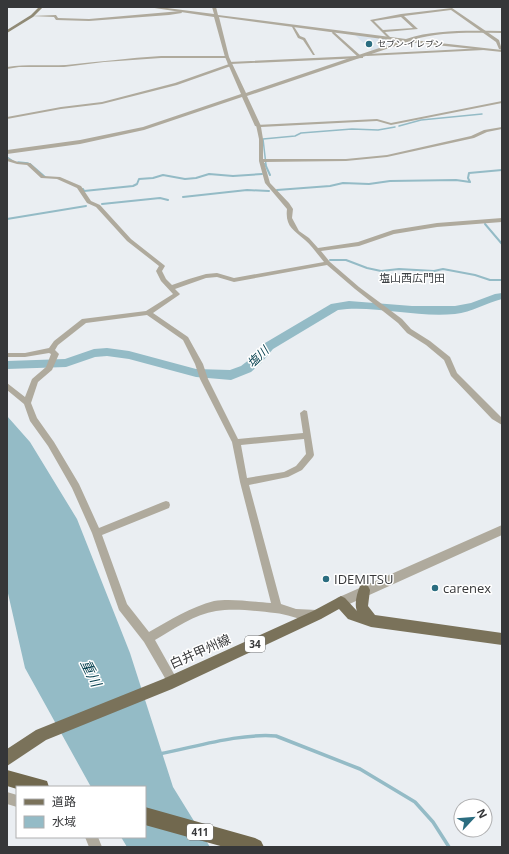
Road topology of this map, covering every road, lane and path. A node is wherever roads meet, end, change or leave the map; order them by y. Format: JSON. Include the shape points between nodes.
{"nodes":[{"id":1,"x":41,"y":7,"type":"edge"},
{"id":2,"x":150,"y":7,"type":"edge"},
{"id":3,"x":214,"y":7,"type":"edge"},
{"id":4,"x":434,"y":8,"type":"edge"},
{"id":5,"x":181,"y":12,"type":"junction"},
{"id":6,"x":401,"y":15,"type":"junction"},
{"id":7,"x":32,"y":16,"type":"junction"},
{"id":8,"x":218,"y":16,"type":"junction"},
{"id":9,"x":292,"y":26,"type":"junction"},
{"id":10,"x":382,"y":31,"type":"junction"},
{"id":11,"x":7,"y":32,"type":"edge"},
{"id":12,"x":333,"y":32,"type":"junction"},
{"id":13,"x":486,"y":32,"type":"junction"},
{"id":14,"x":502,"y":32,"type":"edge"},
{"id":15,"x":390,"y":39,"type":"junction"},
{"id":16,"x":408,"y":41,"type":"junction"},
{"id":17,"x":484,"y":50,"type":"junction"},
{"id":18,"x":501,"y":50,"type":"edge"},
{"id":19,"x":314,"y":54,"type":"dead end"},
{"id":20,"x":363,"y":56,"type":"junction"},
{"id":21,"x":227,"y":57,"type":"junction"},
{"id":22,"x":230,"y":64,"type":"junction"},
{"id":23,"x":7,"y":68,"type":"edge"},
{"id":24,"x":245,"y":95,"type":"junction"},
{"id":25,"x":502,"y":102,"type":"edge"},
{"id":26,"x":7,"y":118,"type":"edge"},
{"id":27,"x":258,"y":126,"type":"junction"},
{"id":28,"x":502,"y":128,"type":"edge"},
{"id":29,"x":7,"y":152,"type":"edge"},
{"id":30,"x":7,"y":159,"type":"edge"},
{"id":31,"x":264,"y":161,"type":"junction"},
{"id":32,"x":502,"y":220,"type":"edge"},
{"id":33,"x":317,"y":250,"type":"junction"},
{"id":34,"x":328,"y":263,"type":"junction"},
{"id":35,"x":171,"y":288,"type":"junction"},
{"id":36,"x":148,"y":313,"type":"junction"},
{"id":37,"x":53,"y":352,"type":"junction"},
{"id":38,"x":7,"y":355,"type":"edge"},
{"id":39,"x":7,"y":386,"type":"edge"},
{"id":40,"x":27,"y":403,"type":"junction"},
{"id":41,"x":304,"y":414,"type":"dead end"},
{"id":42,"x":502,"y":422,"type":"edge"},
{"id":43,"x":307,"y":436,"type":"junction"},
{"id":44,"x":236,"y":442,"type":"junction"},
{"id":45,"x":244,"y":482,"type":"junction"},
{"id":46,"x":166,"y":505,"type":"dead end"},
{"id":47,"x":502,"y":530,"type":"edge"},
{"id":48,"x":97,"y":533,"type":"junction"},
{"id":49,"x":364,"y":590,"type":"junction"},
{"id":50,"x":341,"y":602,"type":"junction"},
{"id":51,"x":277,"y":608,"type":"junction"},
{"id":52,"x":317,"y":615,"type":"junction"},
{"id":53,"x":371,"y":621,"type":"junction"},
{"id":54,"x":148,"y":638,"type":"junction"},
{"id":55,"x":502,"y":639,"type":"edge"},
{"id":56,"x":170,"y":682,"type":"junction"},
{"id":57,"x":7,"y":760,"type":"edge"},
{"id":58,"x":7,"y":778,"type":"edge"},
{"id":59,"x":38,"y":786,"type":"edge"},
{"id":60,"x":146,"y":816,"type":"edge"},
{"id":61,"x":92,"y":838,"type":"edge"},
{"id":62,"x":96,"y":847,"type":"edge"},
{"id":63,"x":255,"y":847,"type":"edge"}],
"edges":[{"from":1,"to":7,"type":"main road"},
{"from":2,"to":5,"type":"street"},
{"from":3,"to":8,"type":"street"},
{"from":4,"to":6,"type":"street"},
{"from":4,"to":13,"type":"street","via":[[454,9]]},
{"from":5,"to":7,"type":"street","via":[[89,20]]},
{"from":5,"to":8,"type":"street"},
{"from":6,"to":10,"type":"street","via":[[372,20]]},
{"from":6,"to":10,"type":"street","via":[[416,29]]},
{"from":7,"to":11,"type":"main road"},
{"from":8,"to":9,"type":"street"},
{"from":8,"to":21,"type":"street"},
{"from":9,"to":12,"type":"street"},
{"from":9,"to":19,"type":"street"},
{"from":10,"to":15,"type":"street"},
{"from":12,"to":15,"type":"street"},
{"from":12,"to":20,"type":"street"},
{"from":13,"to":14,"type":"street"},
{"from":13,"to":16,"type":"street","via":[[434,33]]},
{"from":13,"to":18,"type":"street","via":[[498,41]]},
{"from":15,"to":16,"type":"street"},
{"from":16,"to":17,"type":"street"},
{"from":16,"to":20,"type":"street"},
{"from":17,"to":18,"type":"street"},
{"from":17,"to":20,"type":"street"},
{"from":20,"to":22,"type":"street"},
{"from":20,"to":24,"type":"street"},
{"from":21,"to":22,"type":"street"},
{"from":21,"to":23,"type":"street","via":[[161,57],[64,66]]},
{"from":22,"to":24,"type":"street"},
{"from":22,"to":26,"type":"street","via":[[176,84],[102,103]]},
{"from":24,"to":27,"type":"street"},
{"from":24,"to":29,"type":"street","via":[[129,132]]},
{"from":25,"to":27,"type":"street","via":[[391,124],[377,120]]},
{"from":27,"to":31,"type":"street"},
{"from":28,"to":31,"type":"street","via":[[387,156],[346,160]]},
{"from":30,"to":35,"type":"street","via":[[28,164],[43,177],[58,178],[79,187],[88,202],[98,206],[129,240],[162,266],[159,271]]},
{"from":31,"to":33,"type":"street","via":[[268,183],[290,209],[289,218],[297,232]]},
{"from":32,"to":33,"type":"street","via":[[437,225],[393,232],[367,243]]},
{"from":33,"to":34,"type":"street"},
{"from":34,"to":35,"type":"street","via":[[234,280],[217,275],[206,276]]},
{"from":34,"to":42,"type":"street","via":[[409,331],[447,359],[454,374]]},
{"from":35,"to":36,"type":"street","via":[[177,294]]},
{"from":36,"to":37,"type":"street","via":[[84,321],[56,343]]},
{"from":36,"to":44,"type":"street","via":[[186,340]]},
{"from":37,"to":38,"type":"street"},
{"from":37,"to":40,"type":"street","via":[[49,368],[35,381]]},
{"from":39,"to":40,"type":"street"},
{"from":40,"to":48,"type":"street","via":[[33,419],[76,487]]},
{"from":41,"to":43,"type":"street"},
{"from":43,"to":44,"type":"street"},
{"from":43,"to":45,"type":"street","via":[[310,455],[299,468],[285,475]]},
{"from":44,"to":45,"type":"street"},
{"from":45,"to":51,"type":"street"},
{"from":46,"to":48,"type":"street"},
{"from":47,"to":49,"type":"street"},
{"from":48,"to":54,"type":"street","via":[[123,607]]},
{"from":49,"to":50,"type":"street"},
{"from":49,"to":53,"type":"main road","via":[[362,607]]},
{"from":50,"to":52,"type":"main road","name":"白井甲州線","number":"34"},
{"from":50,"to":53,"type":"main road","via":[[352,615]]},
{"from":51,"to":52,"type":"street","via":[[296,614]]},
{"from":51,"to":54,"type":"street","via":[[215,606],[192,614]]},
{"from":52,"to":56,"type":"main road","name":"白井甲州線","number":"34"},
{"from":53,"to":55,"type":"main road"},
{"from":54,"to":56,"type":"street"},
{"from":56,"to":57,"type":"main road","name":"白井甲州線","number":"34","via":[[41,735]]},
{"from":58,"to":59,"type":"highway"},
{"from":60,"to":63,"type":"highway","number":"411"},
{"from":61,"to":62,"type":"street"}]}
